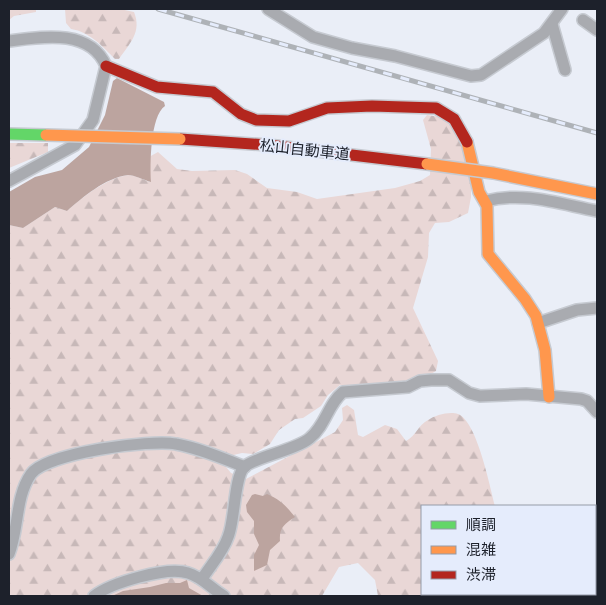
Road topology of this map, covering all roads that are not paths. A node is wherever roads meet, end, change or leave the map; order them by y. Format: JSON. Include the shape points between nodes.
{"nodes":[{"id":1,"x":268,"y":9,"type":"edge"},
{"id":2,"x":562,"y":9,"type":"edge"},
{"id":3,"x":583,"y":20,"type":"dead end"},
{"id":4,"x":552,"y":24,"type":"junction"},
{"id":5,"x":597,"y":30,"type":"edge"},
{"id":6,"x":9,"y":41,"type":"edge"},
{"id":7,"x":106,"y":66,"type":"junction"},
{"id":8,"x":566,"y":70,"type":"dead end"},
{"id":9,"x":9,"y":134,"type":"edge"},
{"id":10,"x":9,"y":181,"type":"edge"},
{"id":11,"x":597,"y":194,"type":"edge"},
{"id":12,"x":486,"y":201,"type":"junction"},
{"id":13,"x":597,"y":211,"type":"edge"},
{"id":14,"x":597,"y":308,"type":"edge"},
{"id":15,"x":538,"y":323,"type":"junction"},
{"id":16,"x":549,"y":397,"type":"junction"},
{"id":17,"x":597,"y":412,"type":"edge"},
{"id":18,"x":244,"y":467,"type":"junction"},
{"id":19,"x":9,"y":554,"type":"edge"},
{"id":20,"x":202,"y":578,"type":"junction"},
{"id":21,"x":94,"y":596,"type":"edge"},
{"id":22,"x":224,"y":596,"type":"edge"}],
"edges":[{"from":1,"to":4,"type":"street","via":[[313,37],[471,76],[481,75],[544,33]]},
{"from":2,"to":4,"type":"street"},
{"from":3,"to":5,"type":"street"},
{"from":4,"to":8,"type":"street"},
{"from":6,"to":7,"type":"street","via":[[64,37],[94,48]]},
{"from":7,"to":10,"type":"street","via":[[93,120],[75,146]]},
{"from":7,"to":12,"type":"main road","via":[[157,87],[213,92],[241,114],[256,120],[290,120],[317,110],[342,107],[436,108],[446,111],[462,130],[479,192]]},
{"from":9,"to":11,"type":"main road","name":"松山自動車道","bridge":true,"via":[[268,145],[493,173]]},
{"from":12,"to":13,"type":"street","via":[[501,197],[530,197]]},
{"from":12,"to":15,"type":"main road","via":[[488,254],[531,306]]},
{"from":14,"to":15,"type":"street","via":[[577,310]]},
{"from":15,"to":16,"type":"main road","via":[[546,355]]},
{"from":16,"to":17,"type":"street","via":[[587,401]]},
{"from":16,"to":18,"type":"street","via":[[526,394],[480,396],[449,380],[343,392],[335,398],[322,425],[310,438]]},
{"from":18,"to":19,"type":"street","via":[[193,448],[160,442],[57,458],[32,472],[24,485]]},
{"from":18,"to":20,"type":"street","via":[[238,478],[229,536]]},
{"from":20,"to":21,"type":"street","via":[[186,572],[163,573],[134,579]]},
{"from":20,"to":22,"type":"street"}]}
